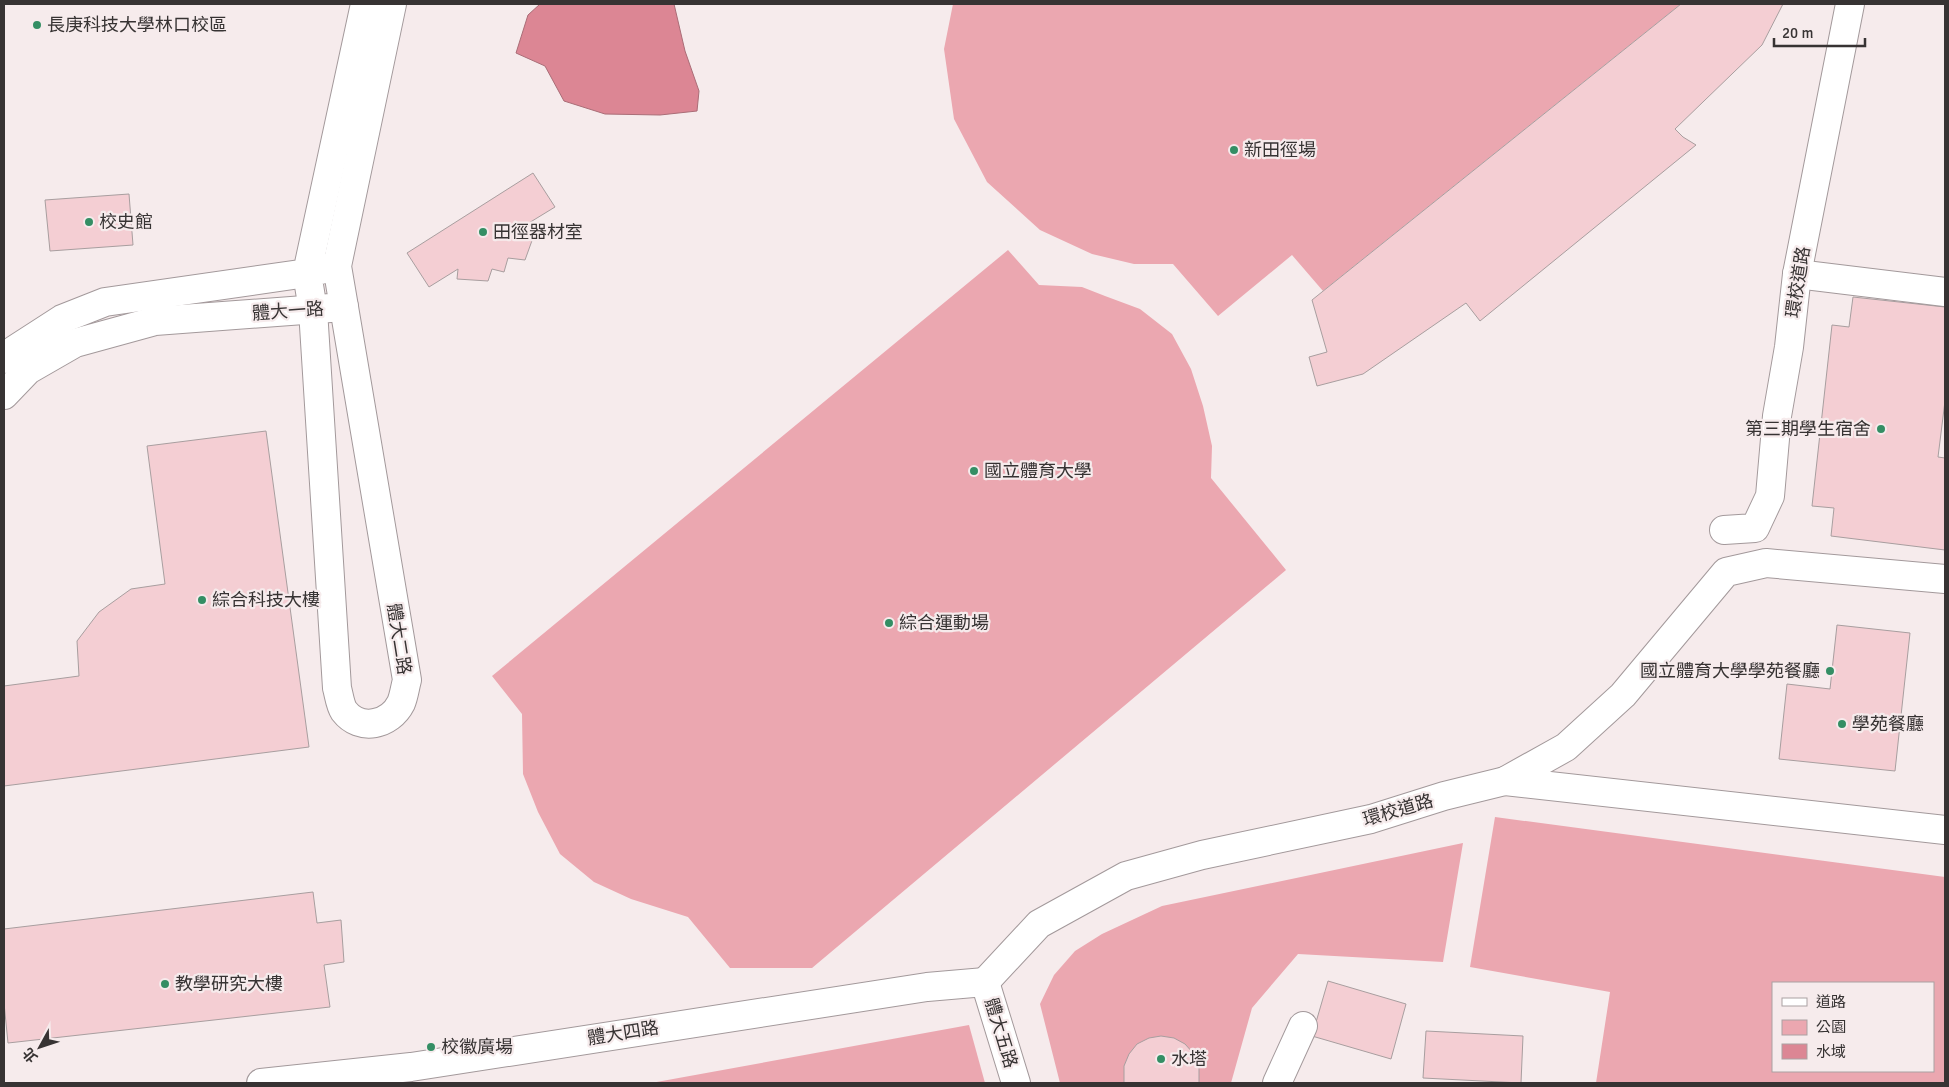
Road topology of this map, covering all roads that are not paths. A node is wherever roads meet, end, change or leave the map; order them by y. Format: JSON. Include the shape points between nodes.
{"nodes":[{"id":1,"x":366,"y":4,"type":"edge"},
{"id":2,"x":392,"y":4,"type":"edge"},
{"id":3,"x":1850,"y":4,"type":"edge"},
{"id":4,"x":337,"y":266,"type":"junction"},
{"id":5,"x":307,"y":273,"type":"junction"},
{"id":6,"x":1798,"y":274,"type":"junction"},
{"id":7,"x":1945,"y":292,"type":"edge"},
{"id":8,"x":344,"y":307,"type":"junction"},
{"id":9,"x":313,"y":310,"type":"junction"},
{"id":10,"x":4,"y":360,"type":"edge"},
{"id":11,"x":4,"y":395,"type":"edge"},
{"id":12,"x":1724,"y":530,"type":"dead end"},
{"id":13,"x":1945,"y":579,"type":"edge"},
{"id":14,"x":1505,"y":781,"type":"junction"},
{"id":15,"x":1945,"y":830,"type":"edge"},
{"id":16,"x":985,"y":982,"type":"junction"},
{"id":17,"x":1303,"y":1026,"type":"dead end"},
{"id":18,"x":261,"y":1083,"type":"edge"},
{"id":19,"x":1016,"y":1083,"type":"edge"},
{"id":20,"x":1277,"y":1083,"type":"edge"}],
"edges":[{"from":1,"to":5,"type":"street","name":"體大一路"},
{"from":2,"to":4,"type":"street","name":"體大一路"},
{"from":3,"to":6,"type":"street","name":"環校道路"},
{"from":4,"to":5,"type":"street"},
{"from":4,"to":8,"type":"street","name":"體大一路"},
{"from":5,"to":9,"type":"street","name":"體大二路"},
{"from":5,"to":10,"type":"street","name":"體大一路","via":[[105,302],[62,319]]},
{"from":6,"to":7,"type":"street"},
{"from":6,"to":12,"type":"street","name":"環校道路","via":[[1777,416],[1770,496],[1755,528]]},
{"from":8,"to":9,"type":"street","name":"體大一路"},
{"from":8,"to":9,"type":"street","name":"體大二路","via":[[407,680],[401,703],[387,720],[367,725],[343,710],[337,688]]},
{"from":9,"to":11,"type":"street","name":"體大一路","via":[[155,321],[84,340],[28,370]]},
{"from":13,"to":14,"type":"street","name":"環校道路","via":[[1766,563],[1726,572],[1623,695],[1566,747]]},
{"from":14,"to":15,"type":"street"},
{"from":14,"to":16,"type":"street","name":"環校道路","via":[[1371,819],[1202,855],[1126,876],[1040,924]]},
{"from":16,"to":18,"type":"street","name":"體大四路","via":[[927,986],[411,1067]]},
{"from":16,"to":19,"type":"street","name":"體大五路"},
{"from":17,"to":20,"type":"street"}]}
